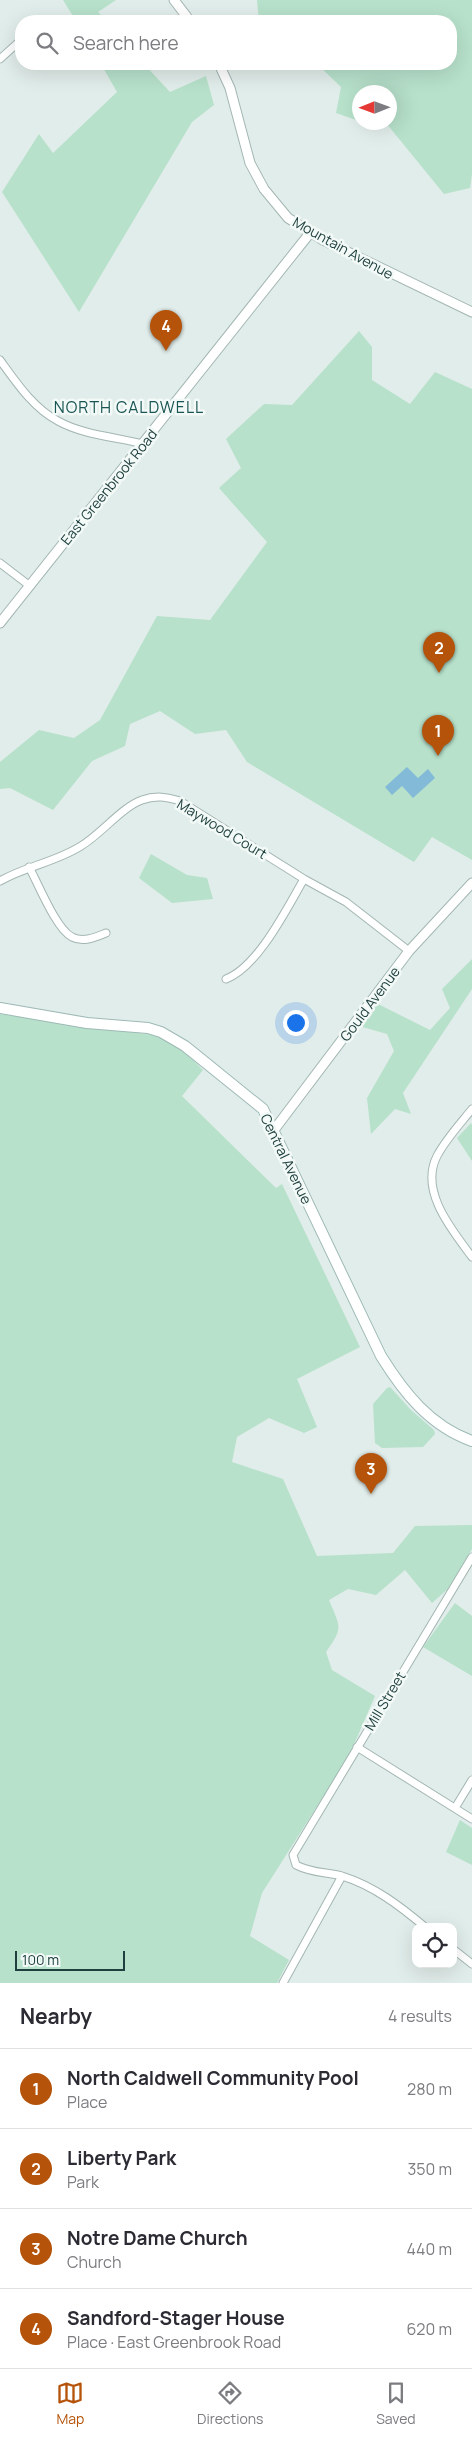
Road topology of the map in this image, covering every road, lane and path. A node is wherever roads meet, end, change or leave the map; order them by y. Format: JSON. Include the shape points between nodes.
{"nodes":[{"id":1,"x":174,"y":0,"type":"edge"},
{"id":2,"x":185,"y":15,"type":"edge"},
{"id":3,"x":15,"y":45,"type":"edge"},
{"id":4,"x":0,"y":59,"type":"edge"},
{"id":5,"x":221,"y":70,"type":"edge"},
{"id":6,"x":310,"y":233,"type":"junction"},
{"id":7,"x":472,"y":312,"type":"edge"},
{"id":8,"x":0,"y":360,"type":"edge"},
{"id":9,"x":143,"y":444,"type":"junction"},
{"id":10,"x":0,"y":563,"type":"edge"},
{"id":11,"x":30,"y":586,"type":"junction"},
{"id":12,"x":0,"y":623,"type":"edge"},
{"id":13,"x":29,"y":866,"type":"junction"},
{"id":14,"x":304,"y":879,"type":"junction"},
{"id":15,"x":0,"y":881,"type":"edge"},
{"id":16,"x":472,"y":883,"type":"edge"},
{"id":17,"x":106,"y":933,"type":"dead end"},
{"id":18,"x":409,"y":951,"type":"junction"},
{"id":19,"x":226,"y":979,"type":"dead end"},
{"id":20,"x":0,"y":1008,"type":"edge"},
{"id":21,"x":472,"y":1109,"type":"edge"},
{"id":22,"x":274,"y":1130,"type":"junction"},
{"id":23,"x":472,"y":1256,"type":"edge"},
{"id":24,"x":472,"y":1441,"type":"edge"},
{"id":25,"x":472,"y":1557,"type":"edge"},
{"id":26,"x":357,"y":1746,"type":"junction"},
{"id":27,"x":472,"y":1780,"type":"edge"},
{"id":28,"x":455,"y":1808,"type":"junction"},
{"id":29,"x":472,"y":1819,"type":"edge"},
{"id":30,"x":342,"y":1876,"type":"junction"},
{"id":31,"x":420,"y":1923,"type":"edge"},
{"id":32,"x":457,"y":1952,"type":"edge"},
{"id":33,"x":472,"y":1964,"type":"edge"},
{"id":34,"x":286,"y":1982,"type":"edge"}],
"edges":[{"from":1,"to":2,"type":"street"},
{"from":3,"to":4,"type":"street"},
{"from":5,"to":6,"type":"street","name":"Mountain Avenue","via":[[230,88],[246,150],[257,177],[279,209]]},
{"from":6,"to":7,"type":"street","name":"Mountain Avenue"},
{"from":6,"to":9,"type":"street","name":"East Greenbrook Road"},
{"from":8,"to":9,"type":"street","via":[[30,398],[58,421],[76,429]]},
{"from":9,"to":11,"type":"street","name":"East Greenbrook Road"},
{"from":10,"to":11,"type":"street"},
{"from":11,"to":12,"type":"street","name":"East Greenbrook Road"},
{"from":13,"to":14,"type":"street","name":"Maywood Court","via":[[80,847],[140,800],[164,797],[180,801]]},
{"from":13,"to":15,"type":"street","name":"Maywood Court"},
{"from":13,"to":17,"type":"street","via":[[60,925],[72,937],[82,939]]},
{"from":14,"to":18,"type":"street","name":"Maywood Court","via":[[346,902]]},
{"from":14,"to":19,"type":"street","via":[[270,937],[240,971]]},
{"from":16,"to":18,"type":"street","name":"Gould Avenue"},
{"from":18,"to":22,"type":"street","name":"Gould Avenue"},
{"from":20,"to":22,"type":"main road","name":"Central Avenue","via":[[87,1023],[148,1028],[168,1035],[263,1109]]},
{"from":21,"to":23,"type":"street","via":[[438,1154],[432,1171],[438,1204]]},
{"from":22,"to":24,"type":"main road","name":"Central Avenue","via":[[381,1356],[398,1384],[438,1423]]},
{"from":25,"to":26,"type":"street","name":"Mill Street"},
{"from":26,"to":28,"type":"street"},
{"from":26,"to":30,"type":"street","name":"Mill Street","via":[[293,1855],[296,1865],[305,1870]]},
{"from":27,"to":28,"type":"street"},
{"from":28,"to":29,"type":"street"},
{"from":30,"to":31,"type":"street","via":[[379,1892]]},
{"from":30,"to":34,"type":"street"},
{"from":32,"to":33,"type":"street"}]}
